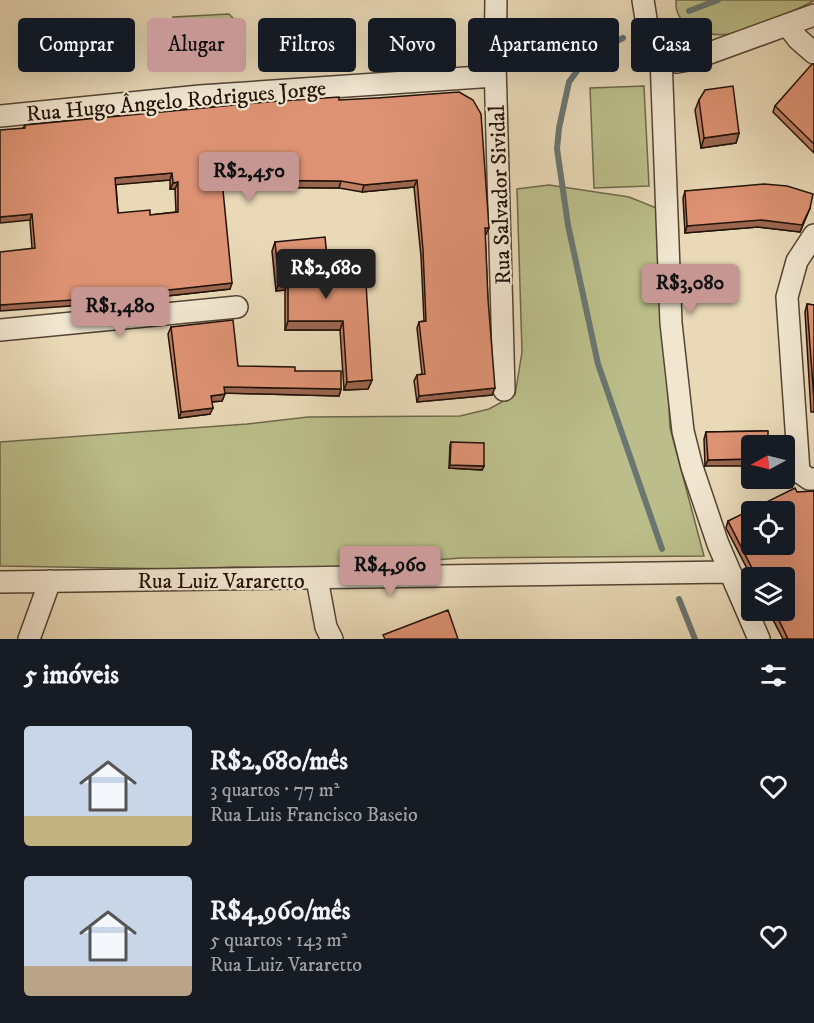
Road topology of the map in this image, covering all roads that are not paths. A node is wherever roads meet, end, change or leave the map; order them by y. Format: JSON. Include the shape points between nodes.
{"nodes":[{"id":1,"x":496,"y":0,"type":"edge"},
{"id":2,"x":643,"y":0,"type":"edge"},
{"id":3,"x":814,"y":15,"type":"edge"},
{"id":4,"x":646,"y":18,"type":"edge"},
{"id":5,"x":788,"y":26,"type":"junction"},
{"id":6,"x":712,"y":52,"type":"edge"},
{"id":7,"x":814,"y":53,"type":"edge"},
{"id":8,"x":662,"y":72,"type":"edge"},
{"id":9,"x":495,"y":76,"type":"junction"},
{"id":10,"x":0,"y":116,"type":"edge"},
{"id":11,"x":814,"y":235,"type":"edge"},
{"id":12,"x":797,"y":261,"type":"junction"},
{"id":13,"x":814,"y":275,"type":"edge"},
{"id":14,"x":237,"y":307,"type":"dead end"},
{"id":15,"x":0,"y":330,"type":"edge"},
{"id":16,"x":504,"y":390,"type":"dead end"},
{"id":17,"x":807,"y":476,"type":"edge"},
{"id":18,"x":730,"y":572,"type":"junction"},
{"id":19,"x":317,"y":579,"type":"junction"},
{"id":20,"x":50,"y":581,"type":"junction"},
{"id":21,"x":0,"y":582,"type":"edge"},
{"id":22,"x":29,"y":639,"type":"edge"},
{"id":23,"x":332,"y":639,"type":"edge"},
{"id":24,"x":759,"y":639,"type":"edge"}],
"edges":[{"from":1,"to":9,"type":"street","name":"Rua Salvador Sividal"},
{"from":2,"to":4,"type":"street"},
{"from":3,"to":5,"type":"street"},
{"from":5,"to":6,"type":"street"},
{"from":5,"to":7,"type":"street"},
{"from":8,"to":18,"type":"street","via":[[671,323],[683,431]]},
{"from":9,"to":10,"type":"street","name":"Rua Hugo Ângelo Rodrigues Jorge","via":[[200,96]]},
{"from":9,"to":16,"type":"street","name":"Rua Salvador Sividal"},
{"from":11,"to":12,"type":"street"},
{"from":12,"to":13,"type":"street"},
{"from":12,"to":17,"type":"street","via":[[787,297]]},
{"from":14,"to":15,"type":"street"},
{"from":18,"to":19,"type":"street","name":"Rua Luiz Vararetto"},
{"from":18,"to":24,"type":"street"},
{"from":19,"to":20,"type":"street","name":"Rua Luiz Vararetto"},
{"from":19,"to":23,"type":"street"},
{"from":20,"to":21,"type":"street","name":"Rua Luiz Vararetto"},
{"from":20,"to":22,"type":"street"}]}
